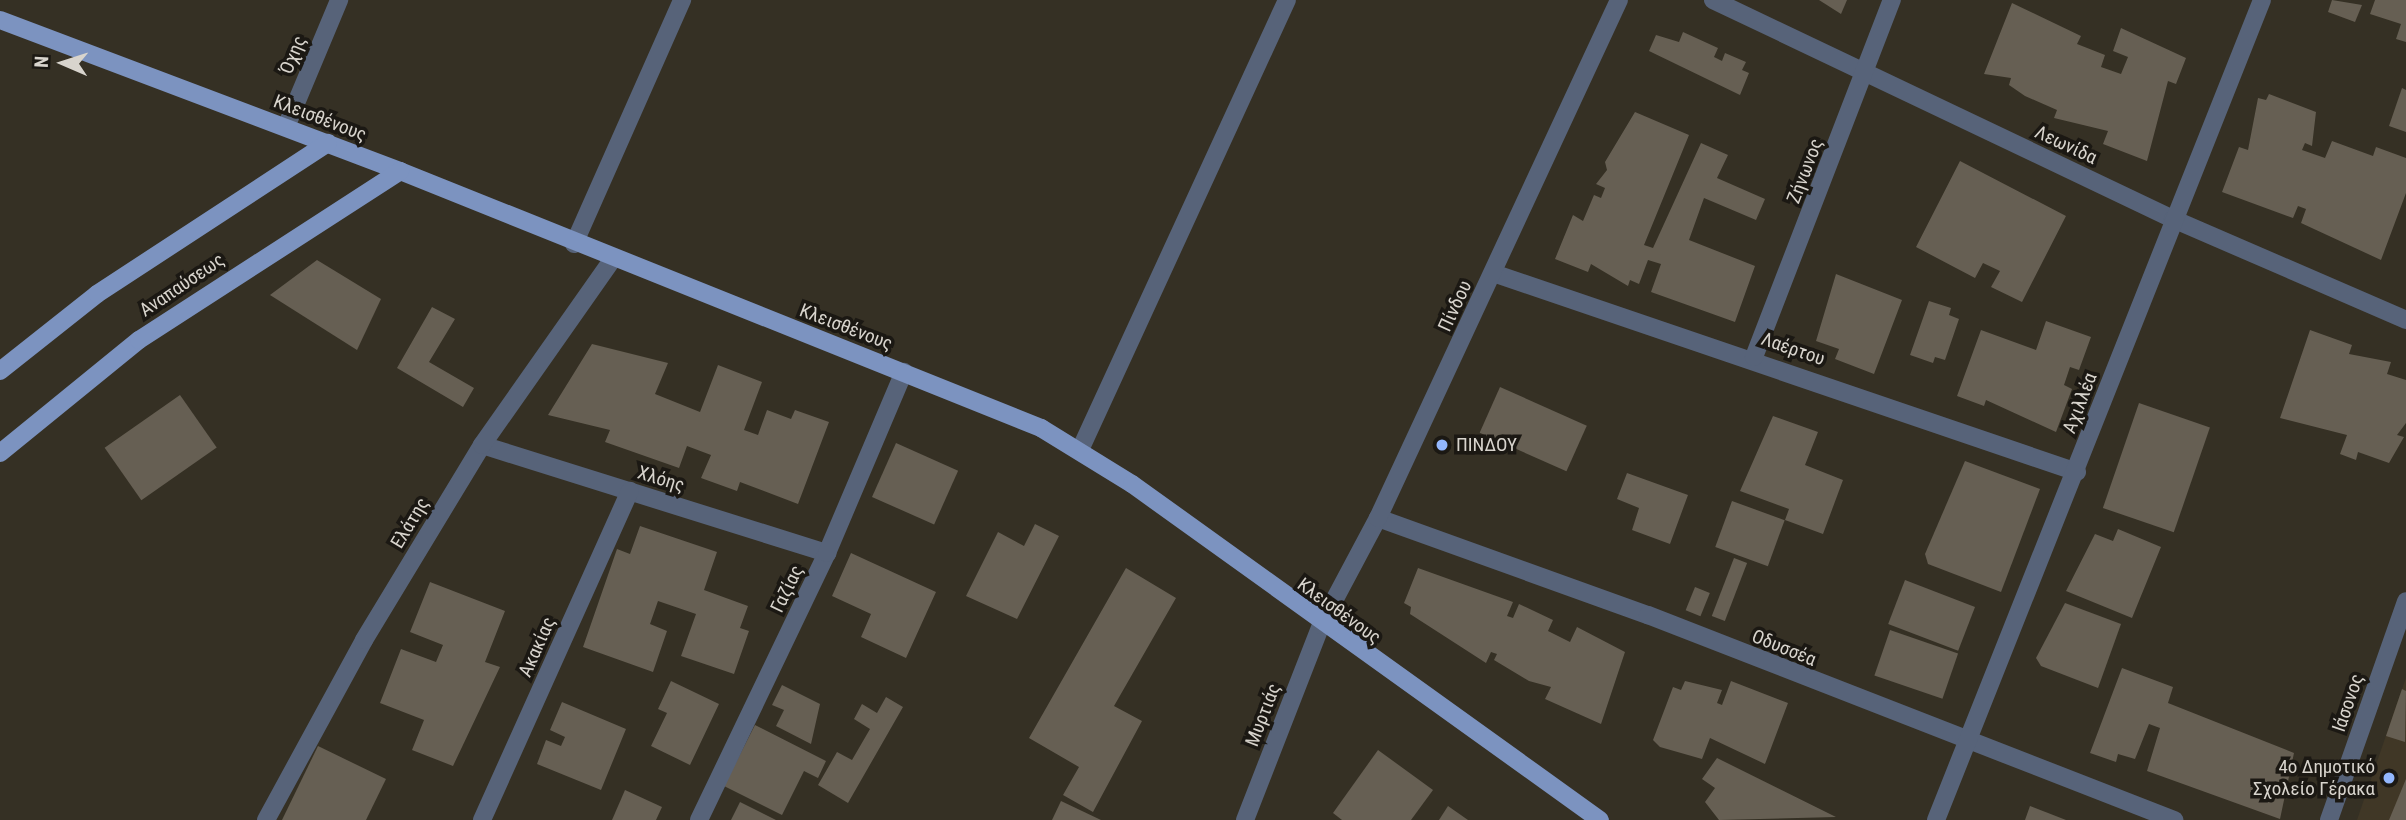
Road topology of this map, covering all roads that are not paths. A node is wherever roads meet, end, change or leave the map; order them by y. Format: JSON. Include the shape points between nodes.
{"nodes":[{"id":1,"x":339,"y":0,"type":"edge"},
{"id":2,"x":682,"y":0,"type":"edge"},
{"id":3,"x":1287,"y":0,"type":"edge"},
{"id":4,"x":1713,"y":0,"type":"edge"},
{"id":5,"x":1892,"y":0,"type":"edge"},
{"id":6,"x":2262,"y":0,"type":"edge"},
{"id":7,"x":1614,"y":2,"type":"edge"},
{"id":8,"x":0,"y":19,"type":"edge"},
{"id":9,"x":1866,"y":74,"type":"junction"},
{"id":10,"x":286,"y":127,"type":"junction"},
{"id":11,"x":328,"y":143,"type":"junction"},
{"id":12,"x":400,"y":171,"type":"junction"},
{"id":13,"x":2173,"y":219,"type":"junction"},
{"id":14,"x":574,"y":244,"type":"junction"},
{"id":15,"x":612,"y":260,"type":"junction"},
{"id":16,"x":1493,"y":273,"type":"junction"},
{"id":17,"x":2406,"y":320,"type":"edge"},
{"id":18,"x":1755,"y":357,"type":"junction"},
{"id":19,"x":0,"y":371,"type":"edge"},
{"id":20,"x":904,"y":372,"type":"junction"},
{"id":21,"x":482,"y":445,"type":"junction"},
{"id":22,"x":1080,"y":450,"type":"junction"},
{"id":23,"x":0,"y":453,"type":"edge"},
{"id":24,"x":2077,"y":472,"type":"junction"},
{"id":25,"x":629,"y":491,"type":"junction"},
{"id":26,"x":1378,"y":518,"type":"junction"},
{"id":27,"x":827,"y":553,"type":"junction"},
{"id":28,"x":2406,"y":601,"type":"edge"},
{"id":29,"x":1321,"y":625,"type":"junction"},
{"id":30,"x":1969,"y":740,"type":"junction"},
{"id":31,"x":266,"y":820,"type":"edge"},
{"id":32,"x":482,"y":820,"type":"edge"},
{"id":33,"x":699,"y":820,"type":"edge"},
{"id":34,"x":1245,"y":820,"type":"edge"},
{"id":35,"x":1600,"y":820,"type":"edge"},
{"id":36,"x":1936,"y":820,"type":"edge"},
{"id":37,"x":2174,"y":820,"type":"edge"},
{"id":38,"x":2329,"y":820,"type":"edge"}],
"edges":[{"from":1,"to":10,"type":"street","name":"Όχης"},
{"from":2,"to":14,"type":"street"},
{"from":3,"to":22,"type":"street"},
{"from":4,"to":9,"type":"street","name":"Λεωνίδα"},
{"from":5,"to":9,"type":"street","name":"Ζήνωνος"},
{"from":6,"to":13,"type":"street","name":"Αχιλλέα"},
{"from":7,"to":16,"type":"street","name":"Πίνδου"},
{"from":8,"to":10,"type":"main road","name":"Κλεισθένους"},
{"from":9,"to":13,"type":"street","name":"Λεωνίδα"},
{"from":9,"to":18,"type":"street","name":"Ζήνωνος"},
{"from":10,"to":11,"type":"main road","name":"Κλεισθένους"},
{"from":11,"to":12,"type":"main road","name":"Κλεισθένους"},
{"from":11,"to":19,"type":"main road","name":"Αναπαύσεως","via":[[97,294]]},
{"from":12,"to":14,"type":"main road","name":"Κλεισθένους"},
{"from":12,"to":23,"type":"main road","name":"Αναπαύσεως","via":[[139,340]]},
{"from":13,"to":17,"type":"street","name":"Λεωνίδα"},
{"from":13,"to":24,"type":"street","name":"Αχιλλέα"},
{"from":14,"to":15,"type":"main road","name":"Κλεισθένους"},
{"from":15,"to":20,"type":"main road","name":"Κλεισθένους"},
{"from":15,"to":21,"type":"street","name":"Ελάτης"},
{"from":16,"to":18,"type":"street","name":"Λαέρτου"},
{"from":16,"to":26,"type":"street","name":"Πίνδου"},
{"from":18,"to":24,"type":"street","name":"Λαέρτου"},
{"from":20,"to":22,"type":"main road","name":"Κλεισθένους","via":[[1000,408]]},
{"from":20,"to":27,"type":"street","name":"Γαζίας"},
{"from":21,"to":25,"type":"street","name":"Χλόης"},
{"from":21,"to":31,"type":"street","name":"Ελάτης","via":[[363,640]]},
{"from":22,"to":29,"type":"main road","name":"Κλεισθένους"},
{"from":24,"to":30,"type":"street","name":"Αχιλλέα"},
{"from":25,"to":27,"type":"street","name":"Χλόης"},
{"from":25,"to":32,"type":"street","name":"Ακακίας"},
{"from":26,"to":29,"type":"street","name":"Πίνδου"},
{"from":26,"to":30,"type":"street","name":"Οδυσσέα"},
{"from":27,"to":33,"type":"street","name":"Γαζίας"},
{"from":28,"to":38,"type":"street","name":"Ιάσονος"},
{"from":29,"to":34,"type":"street","name":"Μυρτιάς"},
{"from":29,"to":35,"type":"main road","name":"Κλεισθένους"},
{"from":30,"to":36,"type":"street","name":"Αχιλλέα"},
{"from":30,"to":37,"type":"street","name":"Οδυσσέα"}]}
